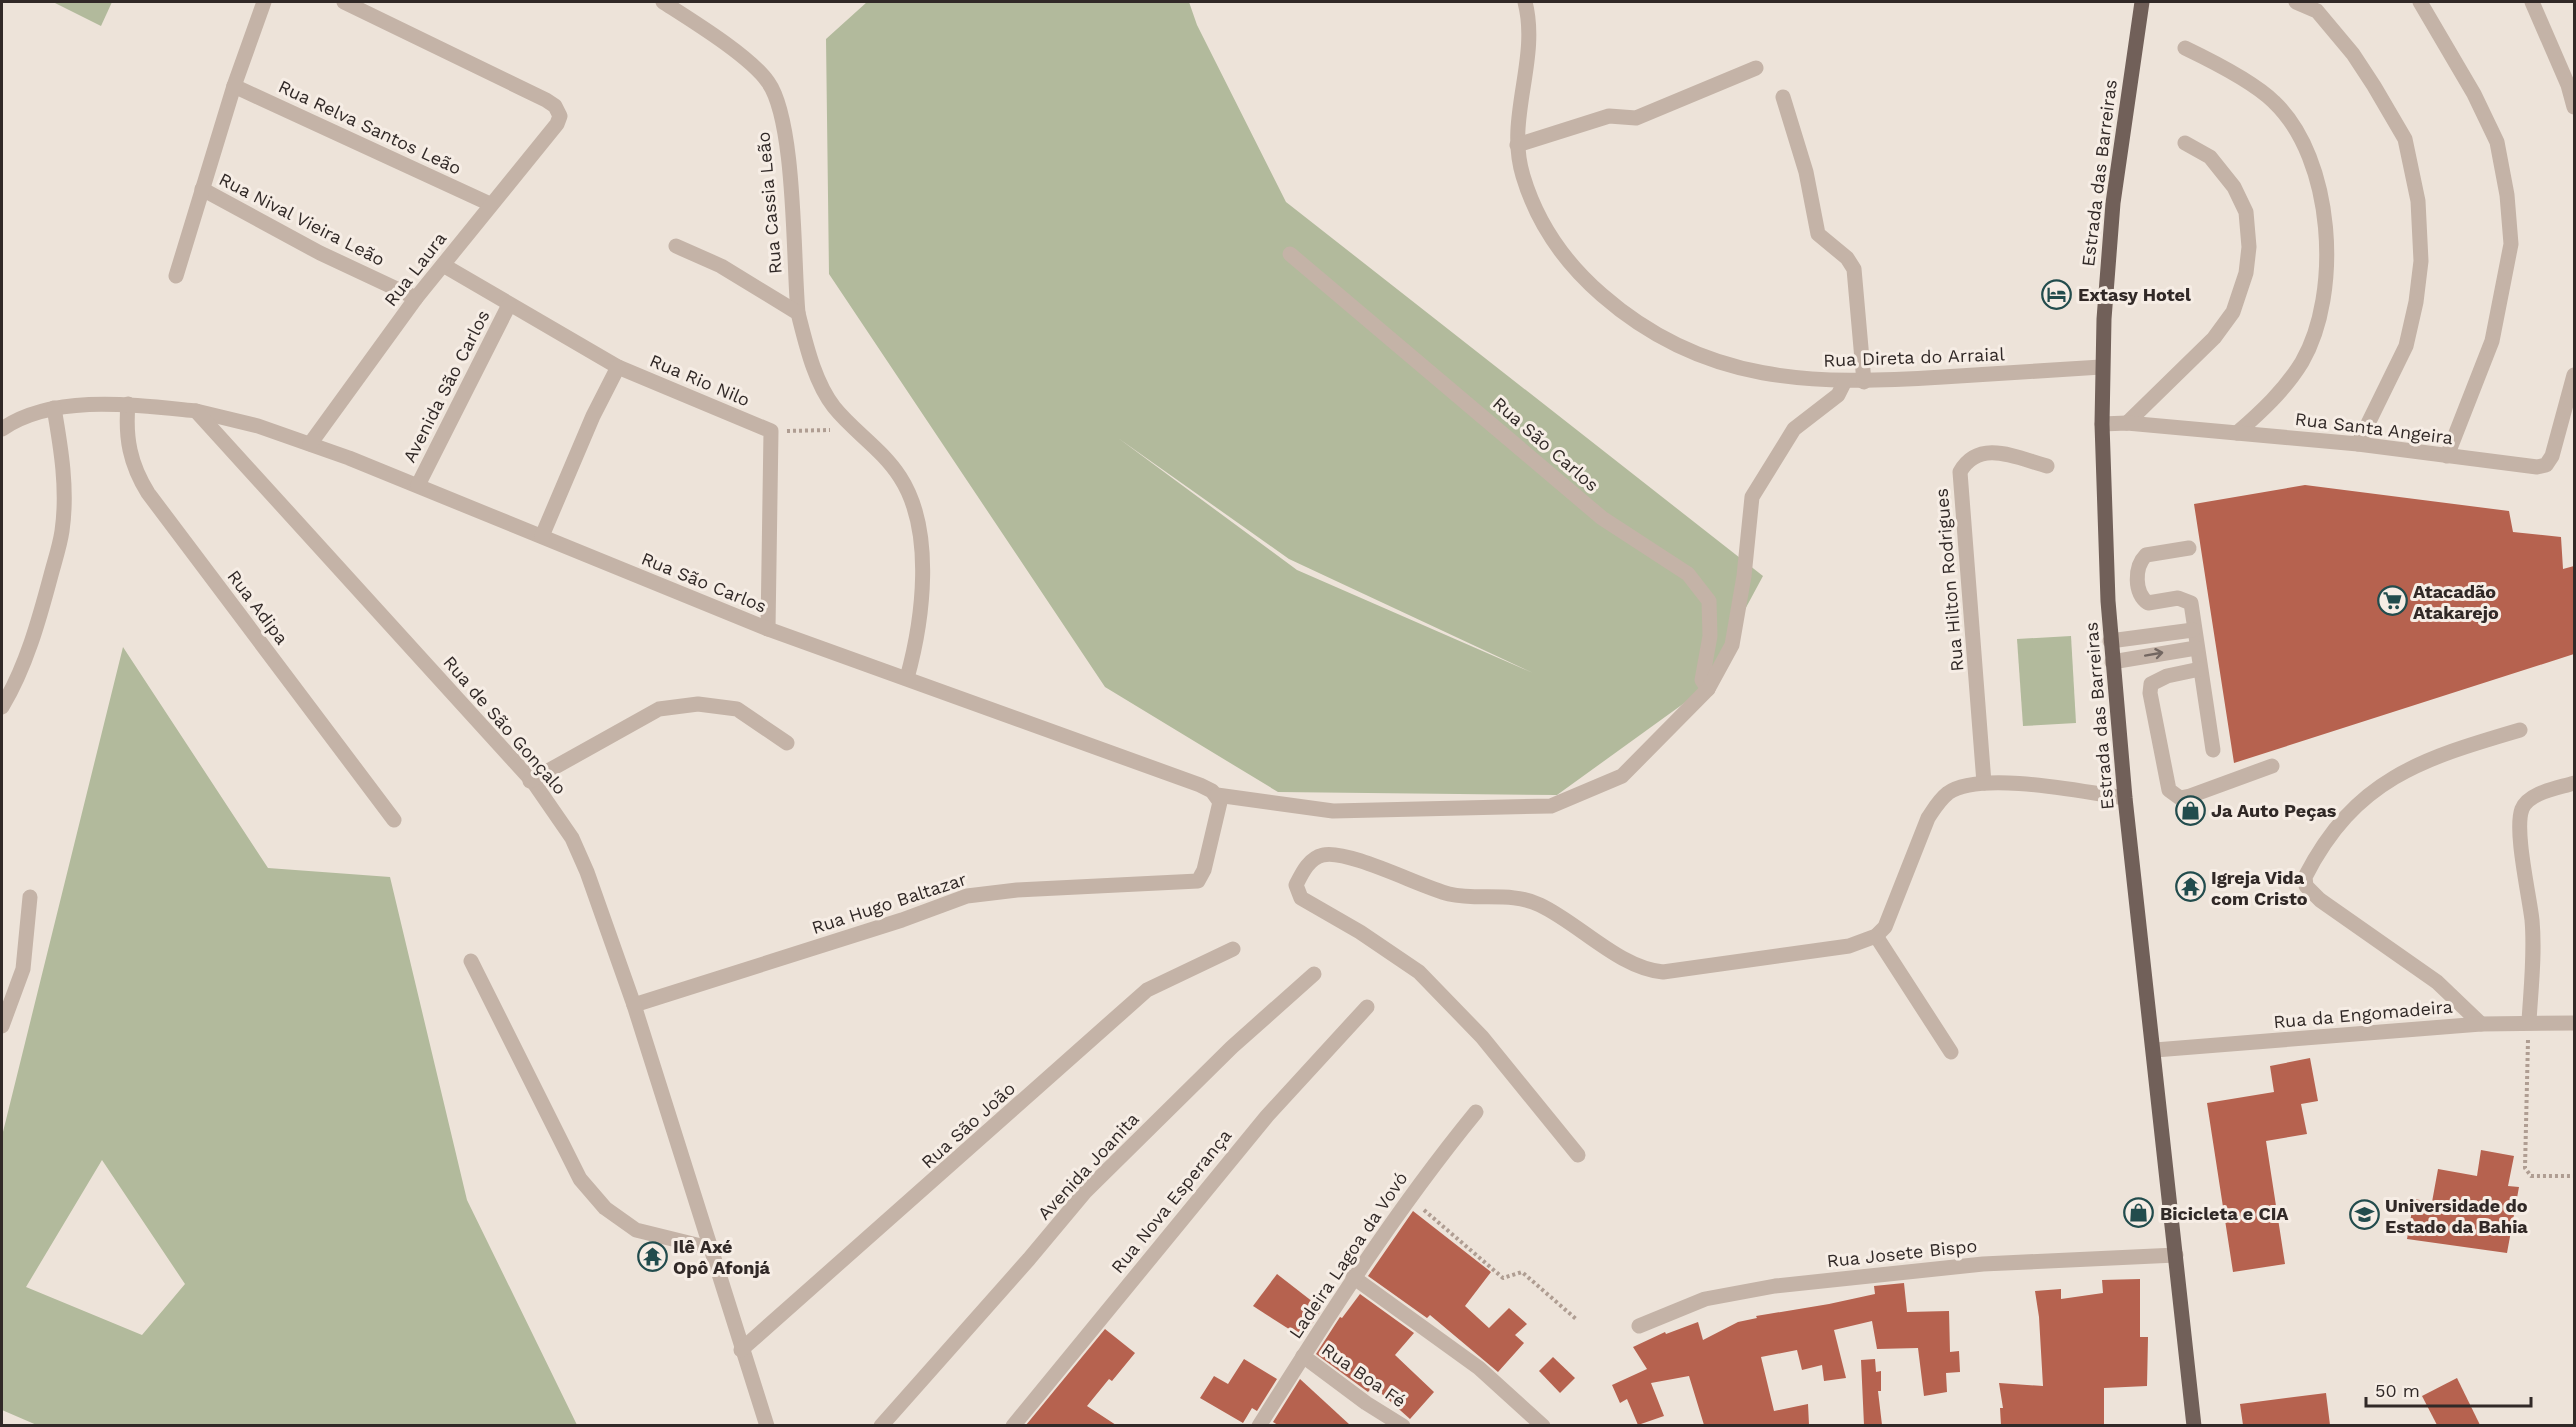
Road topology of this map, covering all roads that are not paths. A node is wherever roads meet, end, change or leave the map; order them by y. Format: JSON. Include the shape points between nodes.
{"nodes":[{"id":1,"x":264,"y":2,"type":"edge"},
{"id":2,"x":344,"y":2,"type":"edge"},
{"id":3,"x":663,"y":2,"type":"edge"},
{"id":4,"x":1525,"y":2,"type":"edge"},
{"id":5,"x":2142,"y":2,"type":"edge"},
{"id":6,"x":2296,"y":2,"type":"edge"},
{"id":7,"x":2420,"y":2,"type":"edge"},
{"id":8,"x":2532,"y":2,"type":"edge"},
{"id":9,"x":2185,"y":48,"type":"dead end"},
{"id":10,"x":1756,"y":68,"type":"dead end"},
{"id":11,"x":234,"y":86,"type":"junction"},
{"id":12,"x":1783,"y":97,"type":"dead end"},
{"id":13,"x":2574,"y":107,"type":"edge"},
{"id":14,"x":2185,"y":143,"type":"dead end"},
{"id":15,"x":1517,"y":145,"type":"junction"},
{"id":16,"x":202,"y":189,"type":"junction"},
{"id":17,"x":490,"y":204,"type":"junction"},
{"id":18,"x":676,"y":246,"type":"dead end"},
{"id":19,"x":1290,"y":254,"type":"dead end"},
{"id":20,"x":443,"y":265,"type":"junction"},
{"id":21,"x":176,"y":276,"type":"dead end"},
{"id":22,"x":416,"y":298,"type":"junction"},
{"id":23,"x":509,"y":305,"type":"junction"},
{"id":24,"x":798,"y":313,"type":"junction"},
{"id":25,"x":618,"y":367,"type":"junction"},
{"id":26,"x":2101,"y":367,"type":"junction"},
{"id":27,"x":2574,"y":375,"type":"edge"},
{"id":28,"x":1845,"y":381,"type":"junction"},
{"id":29,"x":1864,"y":382,"type":"junction"},
{"id":30,"x":128,"y":404,"type":"junction"},
{"id":31,"x":54,"y":408,"type":"junction"},
{"id":32,"x":196,"y":411,"type":"junction"},
{"id":33,"x":2127,"y":423,"type":"junction"},
{"id":34,"x":2102,"y":424,"type":"junction"},
{"id":35,"x":2,"y":429,"type":"edge"},
{"id":36,"x":2237,"y":432,"type":"junction"},
{"id":37,"x":310,"y":444,"type":"junction"},
{"id":38,"x":2358,"y":444,"type":"junction"},
{"id":39,"x":2447,"y":456,"type":"junction"},
{"id":40,"x":2047,"y":466,"type":"dead end"},
{"id":41,"x":418,"y":485,"type":"junction"},
{"id":42,"x":542,"y":536,"type":"junction"},
{"id":43,"x":2189,"y":548,"type":"dead end"},
{"id":44,"x":768,"y":629,"type":"junction"},
{"id":45,"x":2193,"y":630,"type":"junction"},
{"id":46,"x":2110,"y":641,"type":"junction"},
{"id":47,"x":2196,"y":648,"type":"junction"},
{"id":48,"x":2112,"y":662,"type":"junction"},
{"id":49,"x":2200,"y":669,"type":"junction"},
{"id":50,"x":907,"y":678,"type":"junction"},
{"id":51,"x":1707,"y":689,"type":"junction"},
{"id":52,"x":2,"y":707,"type":"edge"},
{"id":53,"x":2520,"y":730,"type":"dead end"},
{"id":54,"x":787,"y":743,"type":"dead end"},
{"id":55,"x":2213,"y":750,"type":"dead end"},
{"id":56,"x":2272,"y":766,"type":"dead end"},
{"id":57,"x":530,"y":781,"type":"junction"},
{"id":58,"x":1984,"y":783,"type":"junction"},
{"id":59,"x":2574,"y":783,"type":"edge"},
{"id":60,"x":1217,"y":795,"type":"junction"},
{"id":61,"x":2125,"y":798,"type":"junction"},
{"id":62,"x":394,"y":820,"type":"dead end"},
{"id":63,"x":30,"y":897,"type":"dead end"},
{"id":64,"x":1876,"y":936,"type":"junction"},
{"id":65,"x":1233,"y":949,"type":"dead end"},
{"id":66,"x":471,"y":961,"type":"dead end"},
{"id":67,"x":1314,"y":974,"type":"dead end"},
{"id":68,"x":634,"y":1005,"type":"junction"},
{"id":69,"x":1367,"y":1007,"type":"dead end"},
{"id":70,"x":2529,"y":1022,"type":"junction"},
{"id":71,"x":2574,"y":1023,"type":"edge"},
{"id":72,"x":2481,"y":1024,"type":"junction"},
{"id":73,"x":2,"y":1026,"type":"edge"},
{"id":74,"x":2155,"y":1050,"type":"junction"},
{"id":75,"x":1951,"y":1052,"type":"dead end"},
{"id":76,"x":1476,"y":1112,"type":"dead end"},
{"id":77,"x":1578,"y":1155,"type":"dead end"},
{"id":78,"x":709,"y":1248,"type":"junction"},
{"id":79,"x":2176,"y":1255,"type":"junction"},
{"id":80,"x":1353,"y":1277,"type":"junction"},
{"id":81,"x":1639,"y":1326,"type":"dead end"},
{"id":82,"x":741,"y":1350,"type":"junction"},
{"id":83,"x":1304,"y":1356,"type":"junction"},
{"id":84,"x":767,"y":1425,"type":"edge"},
{"id":85,"x":881,"y":1425,"type":"edge"},
{"id":86,"x":1013,"y":1425,"type":"edge"},
{"id":87,"x":1259,"y":1425,"type":"edge"},
{"id":88,"x":1403,"y":1425,"type":"edge"},
{"id":89,"x":1543,"y":1425,"type":"edge"},
{"id":90,"x":2194,"y":1425,"type":"edge"}],
"edges":[{"from":1,"to":11,"type":"street","name":"Rua Nival Vieira Leão"},
{"from":2,"to":17,"type":"street","name":"Rua Laura","via":[[546,100],[560,111],[557,124]]},
{"from":3,"to":24,"type":"street","name":"Rua Cassia Leão","via":[[713,35],[762,75],[777,98],[792,202]]},
{"from":4,"to":15,"type":"street","name":"Rua Direta do Arraial","via":[[1528,45]]},
{"from":5,"to":26,"type":"main road","name":"Estrada das Barreiras","via":[[2113,203]]},
{"from":6,"to":38,"type":"street","via":[[2317,11],[2354,54],[2374,86],[2405,139],[2418,201],[2421,261],[2406,346]]},
{"from":7,"to":39,"type":"street","via":[[2497,142],[2511,244],[2492,341]]},
{"from":8,"to":13,"type":"street"},
{"from":9,"to":36,"type":"street","via":[[2216,63],[2274,102],[2304,142],[2319,186],[2327,285],[2315,330],[2302,362],[2270,404]]},
{"from":10,"to":15,"type":"street","via":[[1636,118],[1609,116]]},
{"from":11,"to":16,"type":"street","name":"Rua Nival Vieira Leão"},
{"from":11,"to":17,"type":"street","name":"Rua Relva Santos Leão"},
{"from":12,"to":29,"type":"street","via":[[1806,172],[1818,234],[1847,258],[1854,269]]},
{"from":14,"to":33,"type":"street","via":[[2210,157],[2235,187],[2246,212],[2246,273],[2233,312],[2214,338]]},
{"from":15,"to":28,"type":"street","name":"Rua Direta do Arraial","via":[[1529,196],[1543,225],[1572,266],[1613,305],[1677,347],[1721,363],[1758,374]]},
{"from":16,"to":21,"type":"street","name":"Rua Nival Vieira Leão"},
{"from":16,"to":22,"type":"street","name":"Rua Nival Vieira Leão","via":[[320,253]]},
{"from":17,"to":20,"type":"street","name":"Rua Laura"},
{"from":18,"to":24,"type":"street","name":"Rua Cassia Leão","via":[[741,277]]},
{"from":19,"to":51,"type":"street","name":"Rua São Carlos","via":[[1602,518],[1688,574],[1709,601],[1710,636],[1702,680]]},
{"from":20,"to":22,"type":"street","name":"Rua Laura"},
{"from":20,"to":23,"type":"street","name":"Rua Rio Nilo"},
{"from":22,"to":37,"type":"street","name":"Rua Laura"},
{"from":23,"to":25,"type":"street","name":"Rua Rio Nilo"},
{"from":23,"to":41,"type":"street","name":"Avenida São Carlos"},
{"from":24,"to":50,"type":"street","name":"Rua Cassia Leão","via":[[819,380],[833,405],[854,430],[885,456],[912,505],[919,537],[921,610]]},
{"from":25,"to":42,"type":"street","via":[[569,468]]},
{"from":25,"to":44,"type":"street","name":"Rua Rio Nilo","via":[[771,431]]},
{"from":26,"to":29,"type":"street","name":"Rua Direta do Arraial"},
{"from":26,"to":34,"type":"main road","name":"Estrada das Barreiras"},
{"from":27,"to":39,"type":"street","name":"Rua Santa Angeira","via":[[2552,456],[2546,465]]},
{"from":28,"to":29,"type":"street","name":"Rua Direta do Arraial"},
{"from":28,"to":51,"type":"street","via":[[1838,396],[1794,429],[1752,497],[1732,645]]},
{"from":30,"to":31,"type":"street"},
{"from":30,"to":32,"type":"street"},
{"from":30,"to":62,"type":"street","name":"Rua Adipa","via":[[128,452],[148,493]]},
{"from":31,"to":35,"type":"street"},
{"from":31,"to":52,"type":"street","via":[[64,486],[62,531],[33,635]]},
{"from":32,"to":37,"type":"street","name":"Rua São Carlos"},
{"from":32,"to":57,"type":"street","name":"Rua de São Gonçalo"},
{"from":33,"to":34,"type":"street","name":"Rua Santa Angeira"},
{"from":33,"to":36,"type":"street","name":"Rua Santa Angeira"},
{"from":34,"to":46,"type":"main road","name":"Estrada das Barreiras"},
{"from":36,"to":38,"type":"street","name":"Rua Santa Angeira"},
{"from":37,"to":41,"type":"street","name":"Rua São Carlos"},
{"from":38,"to":39,"type":"street","name":"Rua Santa Angeira"},
{"from":40,"to":58,"type":"street","name":"Rua Hilton Rodrigues","via":[[1989,451],[1971,458],[1959,472]]},
{"from":41,"to":42,"type":"street","name":"Rua São Carlos"},
{"from":42,"to":44,"type":"street","name":"Rua São Carlos"},
{"from":43,"to":45,"type":"street","via":[[2146,555],[2141,559],[2137,588],[2148,603],[2178,598],[2191,603]]},
{"from":44,"to":50,"type":"street","name":"Rua São Carlos"},
{"from":45,"to":46,"type":"street"},
{"from":45,"to":47,"type":"street"},
{"from":46,"to":48,"type":"main road","name":"Estrada das Barreiras"},
{"from":48,"to":47,"type":"street","one_way":true},
{"from":47,"to":49,"type":"street"},
{"from":48,"to":61,"type":"main road","name":"Estrada das Barreiras"},
{"from":49,"to":55,"type":"street"},
{"from":49,"to":56,"type":"street","via":[[2151,684],[2169,790],[2180,798],[2190,796]]},
{"from":50,"to":60,"type":"street","name":"Rua São Carlos","via":[[1200,785]]},
{"from":51,"to":60,"type":"street","via":[[1622,776],[1551,806],[1333,811]]},
{"from":53,"to":72,"type":"street","via":[[2425,759],[2387,781],[2351,809],[2305,877],[2306,886],[2320,900],[2437,982]]},
{"from":54,"to":57,"type":"street","via":[[737,709],[698,704],[659,709]]},
{"from":57,"to":68,"type":"street","name":"Rua de São Gonçalo","via":[[553,807],[572,838]]},
{"from":58,"to":61,"type":"street"},
{"from":58,"to":64,"type":"street","via":[[1949,792],[1936,804],[1892,914]]},
{"from":59,"to":70,"type":"street","via":[[2529,799],[2522,809],[2520,827],[2532,921]]},
{"from":60,"to":68,"type":"street","name":"Rua Hugo Baltazar","via":[[1219,809],[1198,881],[1017,890],[967,897]]},
{"from":61,"to":74,"type":"main road","name":"Estrada das Barreiras"},
{"from":63,"to":73,"type":"street","via":[[23,969]]},
{"from":64,"to":75,"type":"street"},
{"from":64,"to":77,"type":"street","via":[[1849,946],[1650,971],[1630,964],[1538,904],[1508,896],[1449,894],[1354,861],[1323,855],[1306,866],[1296,885],[1301,898],[1419,972],[1482,1037]]},
{"from":65,"to":82,"type":"street","name":"Rua São João","via":[[1147,990]]},
{"from":66,"to":78,"type":"street","via":[[580,1179],[605,1208],[636,1230]]},
{"from":67,"to":85,"type":"street","name":"Avenida Joanita","via":[[1232,1047],[1085,1191]]},
{"from":68,"to":78,"type":"street","name":"Rua de São Gonçalo"},
{"from":69,"to":86,"type":"street","name":"Rua Nova Esperança","via":[[1267,1116]]},
{"from":70,"to":71,"type":"street","name":"Rua da Engomadeira"},
{"from":70,"to":72,"type":"street","name":"Rua da Engomadeira"},
{"from":72,"to":74,"type":"street","name":"Rua da Engomadeira"},
{"from":74,"to":79,"type":"main road","name":"Estrada das Barreiras"},
{"from":76,"to":80,"type":"street","name":"Ladeira Lagoa da Vovó"},
{"from":78,"to":82,"type":"street","name":"Rua de São Gonçalo"},
{"from":79,"to":81,"type":"street","name":"Rua Josete Bispo","via":[[1983,1264],[1775,1286],[1705,1299]]},
{"from":79,"to":90,"type":"main road","name":"Estrada das Barreiras"},
{"from":80,"to":83,"type":"street","name":"Ladeira Lagoa da Vovó"},
{"from":80,"to":89,"type":"street","via":[[1479,1368]]},
{"from":82,"to":84,"type":"street","name":"Rua de São Gonçalo"},
{"from":83,"to":87,"type":"street","name":"Ladeira Lagoa da Vovó"},
{"from":83,"to":88,"type":"street","name":"Rua Boa Fé","via":[[1366,1403]]}]}
